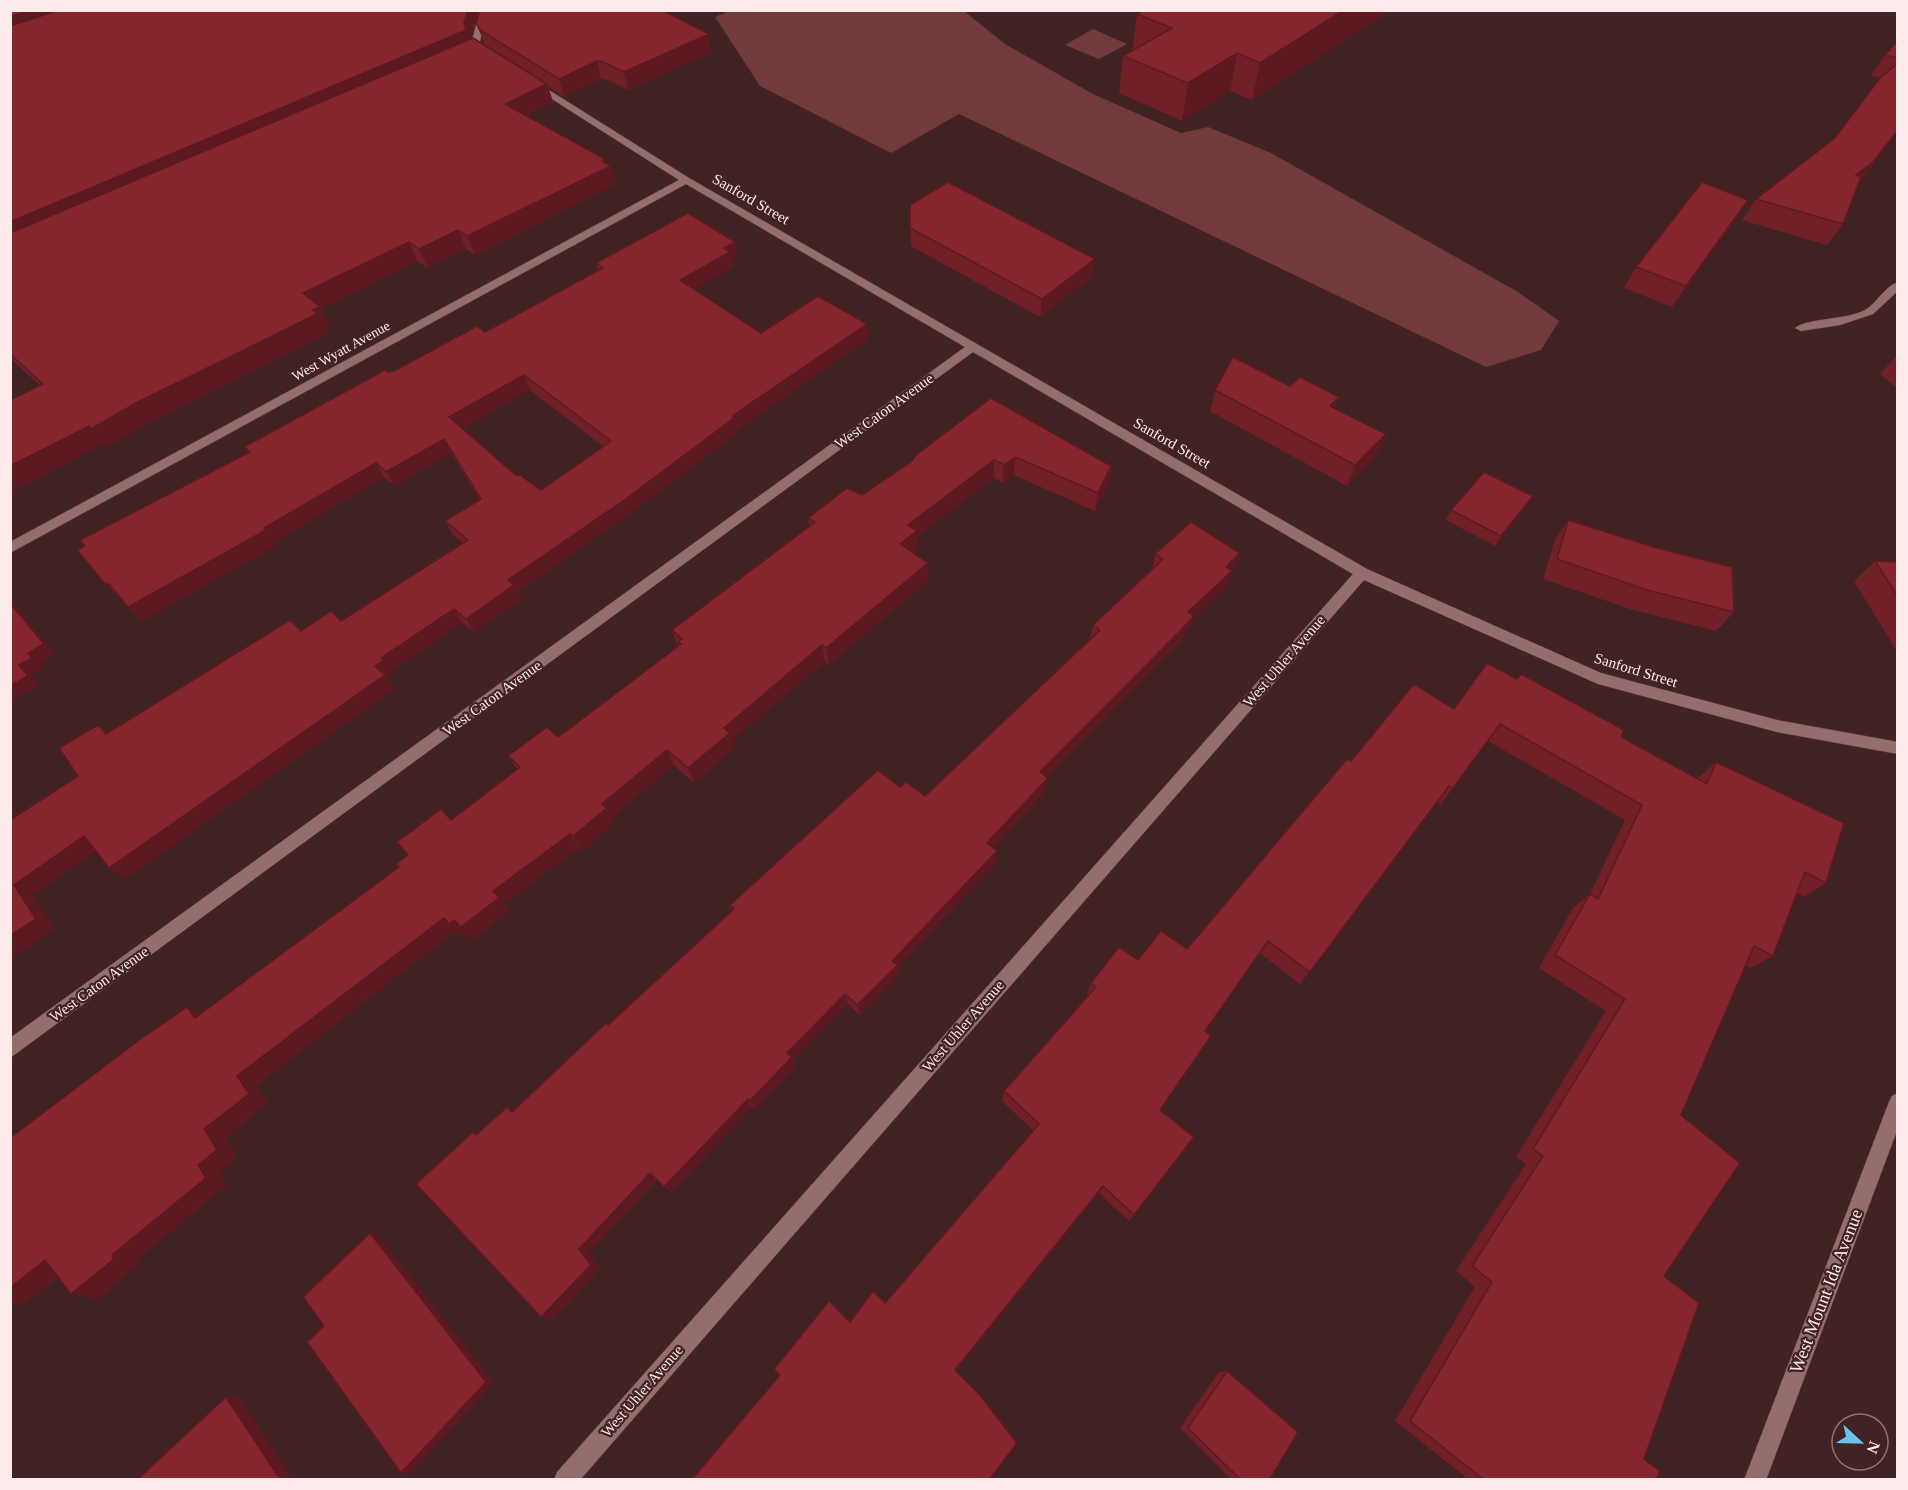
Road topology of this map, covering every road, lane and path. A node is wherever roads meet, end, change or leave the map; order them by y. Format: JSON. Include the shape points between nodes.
{"nodes":[{"id":1,"x":484,"y":10,"type":"edge"},
{"id":2,"x":479,"y":53,"type":"edge"},
{"id":3,"x":519,"y":75,"type":"edge"},
{"id":4,"x":686,"y":180,"type":"junction"},
{"id":5,"x":1898,"y":285,"type":"edge"},
{"id":6,"x":1801,"y":328,"type":"dead end"},
{"id":7,"x":972,"y":347,"type":"junction"},
{"id":8,"x":10,"y":548,"type":"edge"},
{"id":9,"x":1362,"y":573,"type":"junction"},
{"id":10,"x":1898,"y":747,"type":"edge"},
{"id":11,"x":10,"y":1048,"type":"edge"},
{"id":12,"x":1898,"y":1102,"type":"edge"},
{"id":13,"x":565,"y":1479,"type":"edge"},
{"id":14,"x":1755,"y":1479,"type":"edge"}],
"edges":[{"from":1,"to":2,"type":"street","via":[[476,41]]},
{"from":3,"to":4,"type":"street","name":"Sanford Street"},
{"from":4,"to":7,"type":"street","name":"Sanford Street"},
{"from":4,"to":8,"type":"street","name":"West Wyatt Avenue"},
{"from":5,"to":6,"type":"street","via":[[1869,312],[1840,322]]},
{"from":7,"to":9,"type":"street","name":"Sanford Street"},
{"from":7,"to":11,"type":"street","name":"West Caton Avenue"},
{"from":9,"to":10,"type":"street","name":"Sanford Street","via":[[1598,678],[1777,726]]},
{"from":9,"to":13,"type":"street","name":"West Uhler Avenue"},
{"from":12,"to":14,"type":"street","name":"West Mount Ida Avenue"}]}
